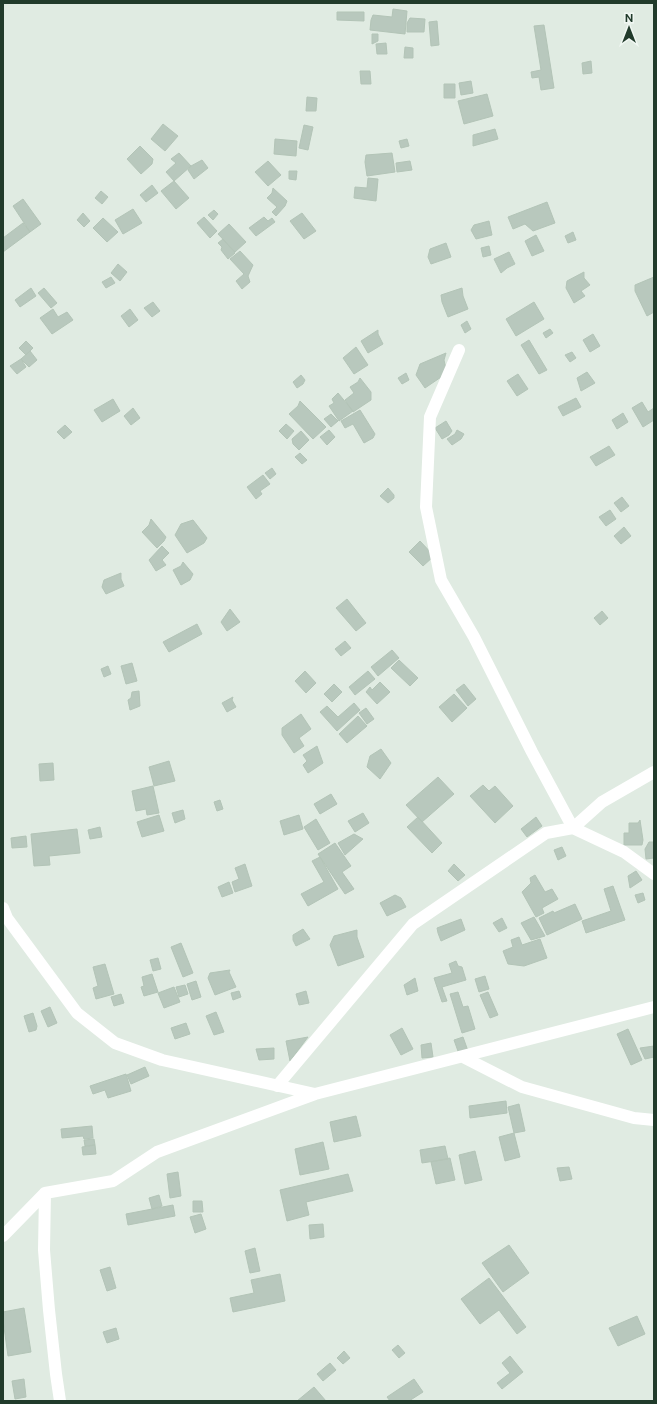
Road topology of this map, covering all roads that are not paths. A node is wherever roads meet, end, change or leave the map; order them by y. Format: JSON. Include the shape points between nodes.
{"nodes":[{"id":1,"x":459,"y":350,"type":"dead end"},
{"id":2,"x":654,"y":772,"type":"edge"},
{"id":3,"x":573,"y":828,"type":"junction"},
{"id":4,"x":654,"y":874,"type":"edge"},
{"id":5,"x":3,"y":908,"type":"edge"},
{"id":6,"x":654,"y":1007,"type":"edge"},
{"id":7,"x":463,"y":1056,"type":"junction"},
{"id":8,"x":277,"y":1086,"type":"junction"},
{"id":9,"x":314,"y":1094,"type":"junction"},
{"id":10,"x":654,"y":1120,"type":"edge"},
{"id":11,"x":45,"y":1193,"type":"junction"},
{"id":12,"x":3,"y":1236,"type":"edge"},
{"id":13,"x":60,"y":1401,"type":"edge"}],
"edges":[{"from":1,"to":3,"type":"street","via":[[430,417],[426,506],[441,580],[474,637]]},
{"from":2,"to":3,"type":"street","via":[[602,802]]},
{"from":3,"to":4,"type":"street","via":[[624,852]]},
{"from":3,"to":8,"type":"street","via":[[546,833],[413,924]]},
{"from":5,"to":8,"type":"street","via":[[77,1013],[115,1043],[162,1060]]},
{"from":6,"to":7,"type":"street"},
{"from":7,"to":9,"type":"street"},
{"from":7,"to":10,"type":"street","via":[[522,1086],[634,1118]]},
{"from":8,"to":9,"type":"street"},
{"from":9,"to":11,"type":"street","via":[[157,1152],[113,1181]]},
{"from":11,"to":12,"type":"street"},
{"from":11,"to":13,"type":"street","via":[[44,1250]]}]}
